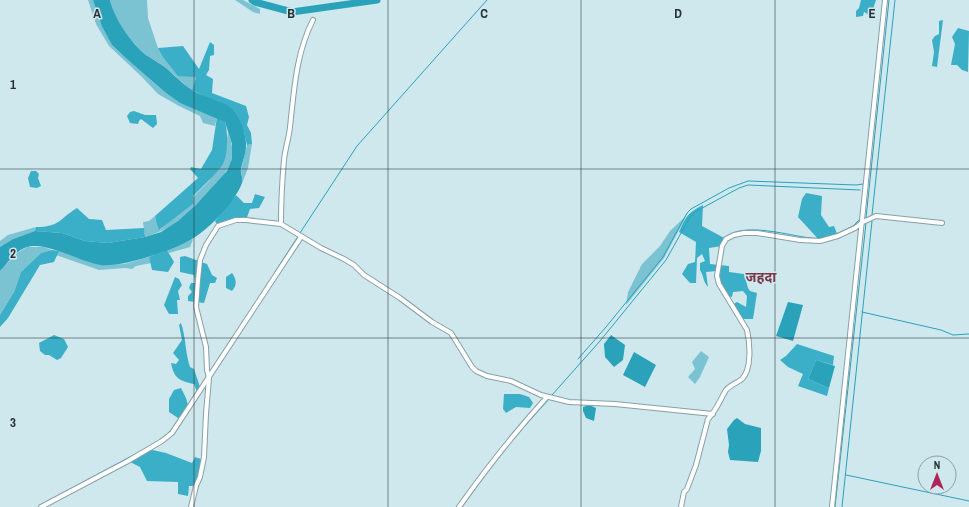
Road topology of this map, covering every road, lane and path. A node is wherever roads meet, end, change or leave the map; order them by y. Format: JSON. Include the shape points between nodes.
{"nodes":[{"id":1,"x":885,"y":0,"type":"edge"},
{"id":2,"x":313,"y":20,"type":"dead end"},
{"id":3,"x":863,"y":222,"type":"junction"},
{"id":4,"x":942,"y":223,"type":"dead end"},
{"id":5,"x":281,"y":224,"type":"junction"},
{"id":6,"x":301,"y":236,"type":"junction"},
{"id":7,"x":209,"y":378,"type":"junction"},
{"id":8,"x":547,"y":397,"type":"junction"},
{"id":9,"x":713,"y":414,"type":"junction"},
{"id":10,"x":41,"y":507,"type":"edge"},
{"id":11,"x":192,"y":507,"type":"edge"},
{"id":12,"x":459,"y":507,"type":"edge"},
{"id":13,"x":681,"y":507,"type":"edge"},
{"id":14,"x":832,"y":507,"type":"edge"}],
"edges":[{"from":1,"to":3,"type":"street"},
{"from":2,"to":5,"type":"street","via":[[298,65],[293,95],[284,159]]},
{"from":3,"to":4,"type":"street","via":[[876,216]]},
{"from":3,"to":9,"type":"street","via":[[838,236],[820,241],[757,233],[744,233],[726,239],[722,246],[717,276],[719,284],[747,330],[748,367],[746,374],[727,388]]},
{"from":3,"to":14,"type":"street"},
{"from":5,"to":6,"type":"street"},
{"from":5,"to":7,"type":"street","via":[[236,220],[218,226],[206,245],[200,260],[196,307],[206,347]]},
{"from":6,"to":7,"type":"street"},
{"from":6,"to":8,"type":"street","via":[[354,265],[364,275],[451,333],[476,371],[511,381]]},
{"from":7,"to":10,"type":"street","via":[[172,433],[162,441]]},
{"from":7,"to":11,"type":"street","via":[[204,457]]},
{"from":8,"to":9,"type":"street","via":[[586,404],[615,404]]},
{"from":8,"to":12,"type":"street","via":[[522,424]]},
{"from":9,"to":13,"type":"street","via":[[708,419],[696,465],[684,492]]}]}
